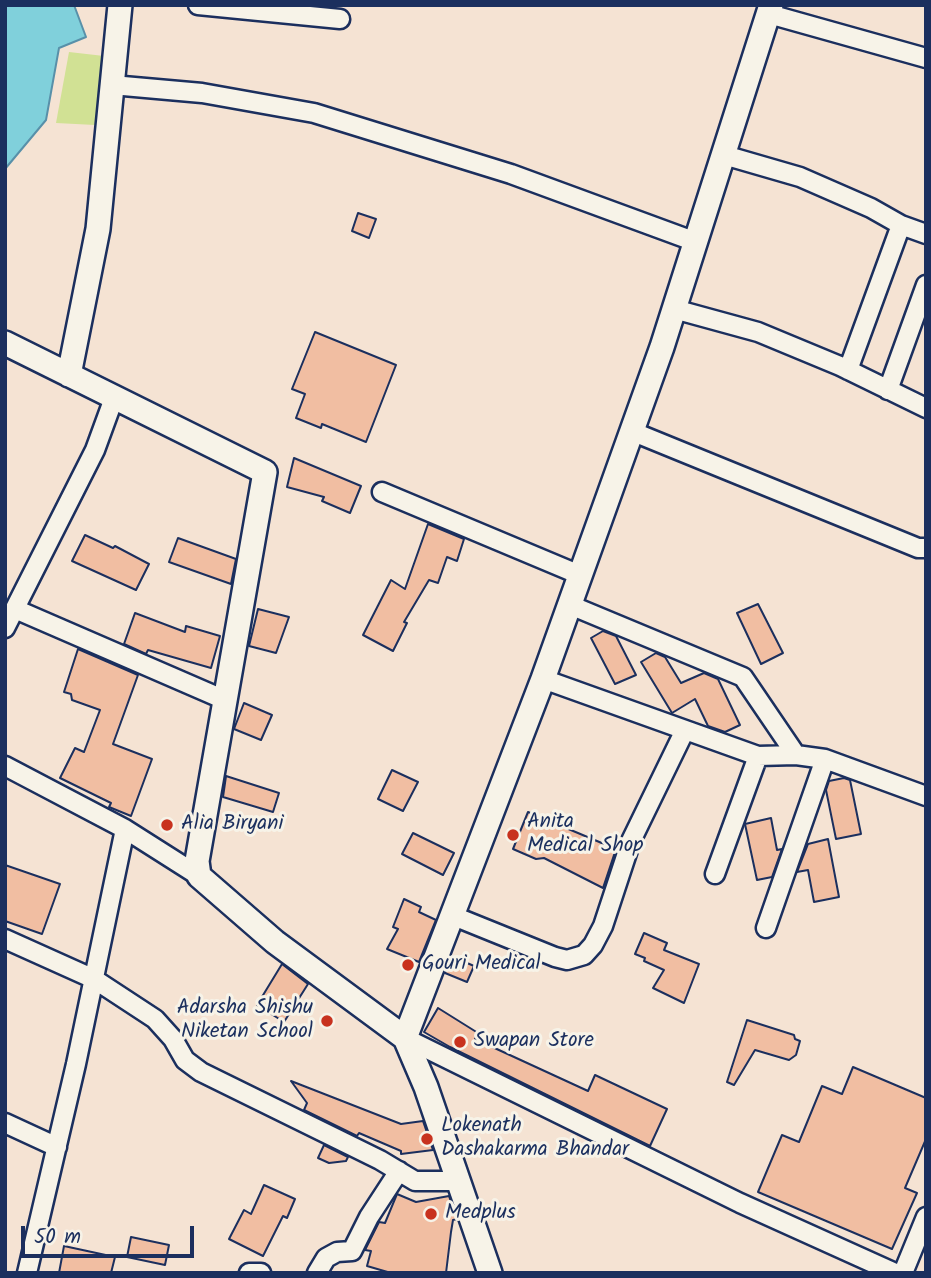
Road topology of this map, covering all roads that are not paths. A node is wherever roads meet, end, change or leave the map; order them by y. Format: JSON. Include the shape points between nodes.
{"nodes":[{"id":1,"x":120,"y":5,"type":"edge"},
{"id":2,"x":198,"y":5,"type":"edge"},
{"id":3,"x":250,"y":8,"type":"edge"},
{"id":4,"x":770,"y":10,"type":"edge"},
{"id":5,"x":340,"y":19,"type":"dead end"},
{"id":6,"x":926,"y":58,"type":"edge"},
{"id":7,"x":112,"y":85,"type":"junction"},
{"id":8,"x":724,"y":155,"type":"junction"},
{"id":9,"x":901,"y":225,"type":"junction"},
{"id":10,"x":926,"y":234,"type":"edge"},
{"id":11,"x":696,"y":242,"type":"junction"},
{"id":12,"x":926,"y":285,"type":"edge"},
{"id":13,"x":674,"y":309,"type":"junction"},
{"id":14,"x":5,"y":343,"type":"edge"},
{"id":15,"x":848,"y":370,"type":"junction"},
{"id":16,"x":69,"y":375,"type":"junction"},
{"id":17,"x":888,"y":390,"type":"junction"},
{"id":18,"x":114,"y":398,"type":"junction"},
{"id":19,"x":926,"y":408,"type":"edge"},
{"id":20,"x":631,"y":431,"type":"junction"},
{"id":21,"x":382,"y":492,"type":"dead end"},
{"id":22,"x":926,"y":548,"type":"edge"},
{"id":23,"x":580,"y":575,"type":"junction"},
{"id":24,"x":570,"y":605,"type":"junction"},
{"id":25,"x":15,"y":609,"type":"junction"},
{"id":26,"x":5,"y":628,"type":"edge"},
{"id":27,"x":543,"y":679,"type":"junction"},
{"id":28,"x":225,"y":700,"type":"junction"},
{"id":29,"x":685,"y":730,"type":"junction"},
{"id":30,"x":796,"y":755,"type":"junction"},
{"id":31,"x":758,"y":756,"type":"junction"},
{"id":32,"x":825,"y":759,"type":"junction"},
{"id":33,"x":5,"y":766,"type":"edge"},
{"id":34,"x":926,"y":796,"type":"edge"},
{"id":35,"x":125,"y":829,"type":"junction"},
{"id":36,"x":715,"y":874,"type":"dead end"},
{"id":37,"x":199,"y":876,"type":"junction"},
{"id":38,"x":451,"y":915,"type":"junction"},
{"id":39,"x":766,"y":928,"type":"dead end"},
{"id":40,"x":5,"y":939,"type":"edge"},
{"id":41,"x":94,"y":979,"type":"junction"},
{"id":42,"x":405,"y":1038,"type":"junction"},
{"id":43,"x":5,"y":1123,"type":"edge"},
{"id":44,"x":57,"y":1147,"type":"junction"},
{"id":45,"x":400,"y":1171,"type":"junction"},
{"id":46,"x":457,"y":1181,"type":"junction"},
{"id":47,"x":926,"y":1217,"type":"edge"},
{"id":48,"x":27,"y":1273,"type":"edge"},
{"id":49,"x":249,"y":1273,"type":"edge"},
{"id":50,"x":261,"y":1273,"type":"edge"},
{"id":51,"x":317,"y":1273,"type":"edge"},
{"id":52,"x":489,"y":1273,"type":"edge"},
{"id":53,"x":895,"y":1273,"type":"edge"},
{"id":54,"x":903,"y":1273,"type":"edge"}],
"edges":[{"from":1,"to":7,"type":"street"},
{"from":2,"to":3,"type":"street"},
{"from":3,"to":5,"type":"street"},
{"from":4,"to":6,"type":"street"},
{"from":4,"to":8,"type":"street"},
{"from":7,"to":11,"type":"street","via":[[202,93],[314,113],[511,174]]},
{"from":7,"to":16,"type":"street","via":[[98,229]]},
{"from":8,"to":9,"type":"street","via":[[800,177]]},
{"from":8,"to":11,"type":"street"},
{"from":9,"to":10,"type":"street"},
{"from":9,"to":15,"type":"street"},
{"from":11,"to":13,"type":"street"},
{"from":12,"to":17,"type":"street"},
{"from":13,"to":15,"type":"street","via":[[758,332]]},
{"from":13,"to":20,"type":"street"},
{"from":14,"to":16,"type":"street"},
{"from":15,"to":17,"type":"street"},
{"from":16,"to":18,"type":"street"},
{"from":17,"to":19,"type":"street"},
{"from":18,"to":25,"type":"street","via":[[95,450]]},
{"from":18,"to":28,"type":"street","via":[[265,472]]},
{"from":20,"to":22,"type":"street"},
{"from":20,"to":23,"type":"street"},
{"from":21,"to":23,"type":"street"},
{"from":23,"to":24,"type":"street"},
{"from":24,"to":27,"type":"street"},
{"from":24,"to":30,"type":"street","via":[[743,677]]},
{"from":25,"to":26,"type":"street"},
{"from":25,"to":28,"type":"street"},
{"from":27,"to":29,"type":"street"},
{"from":27,"to":38,"type":"street"},
{"from":28,"to":37,"type":"street","via":[[197,861]]},
{"from":29,"to":31,"type":"street"},
{"from":29,"to":38,"type":"street","via":[[631,841],[603,926],[584,955],[567,960],[555,957]]},
{"from":30,"to":31,"type":"street"},
{"from":30,"to":32,"type":"street"},
{"from":31,"to":36,"type":"street"},
{"from":32,"to":34,"type":"street"},
{"from":32,"to":39,"type":"street"},
{"from":33,"to":35,"type":"street"},
{"from":35,"to":37,"type":"street"},
{"from":35,"to":41,"type":"street"},
{"from":37,"to":42,"type":"street","via":[[275,942]]},
{"from":38,"to":42,"type":"street"},
{"from":40,"to":41,"type":"street"},
{"from":41,"to":44,"type":"street"},
{"from":41,"to":45,"type":"street","via":[[155,1019],[192,1067]]},
{"from":42,"to":46,"type":"street"},
{"from":42,"to":53,"type":"street","via":[[740,1203]]},
{"from":43,"to":44,"type":"street"},
{"from":44,"to":48,"type":"street"},
{"from":45,"to":46,"type":"street","via":[[415,1181]]},
{"from":45,"to":51,"type":"street","via":[[352,1251],[326,1258]]},
{"from":46,"to":52,"type":"street"},
{"from":47,"to":54,"type":"street"},
{"from":49,"to":50,"type":"street"}]}
